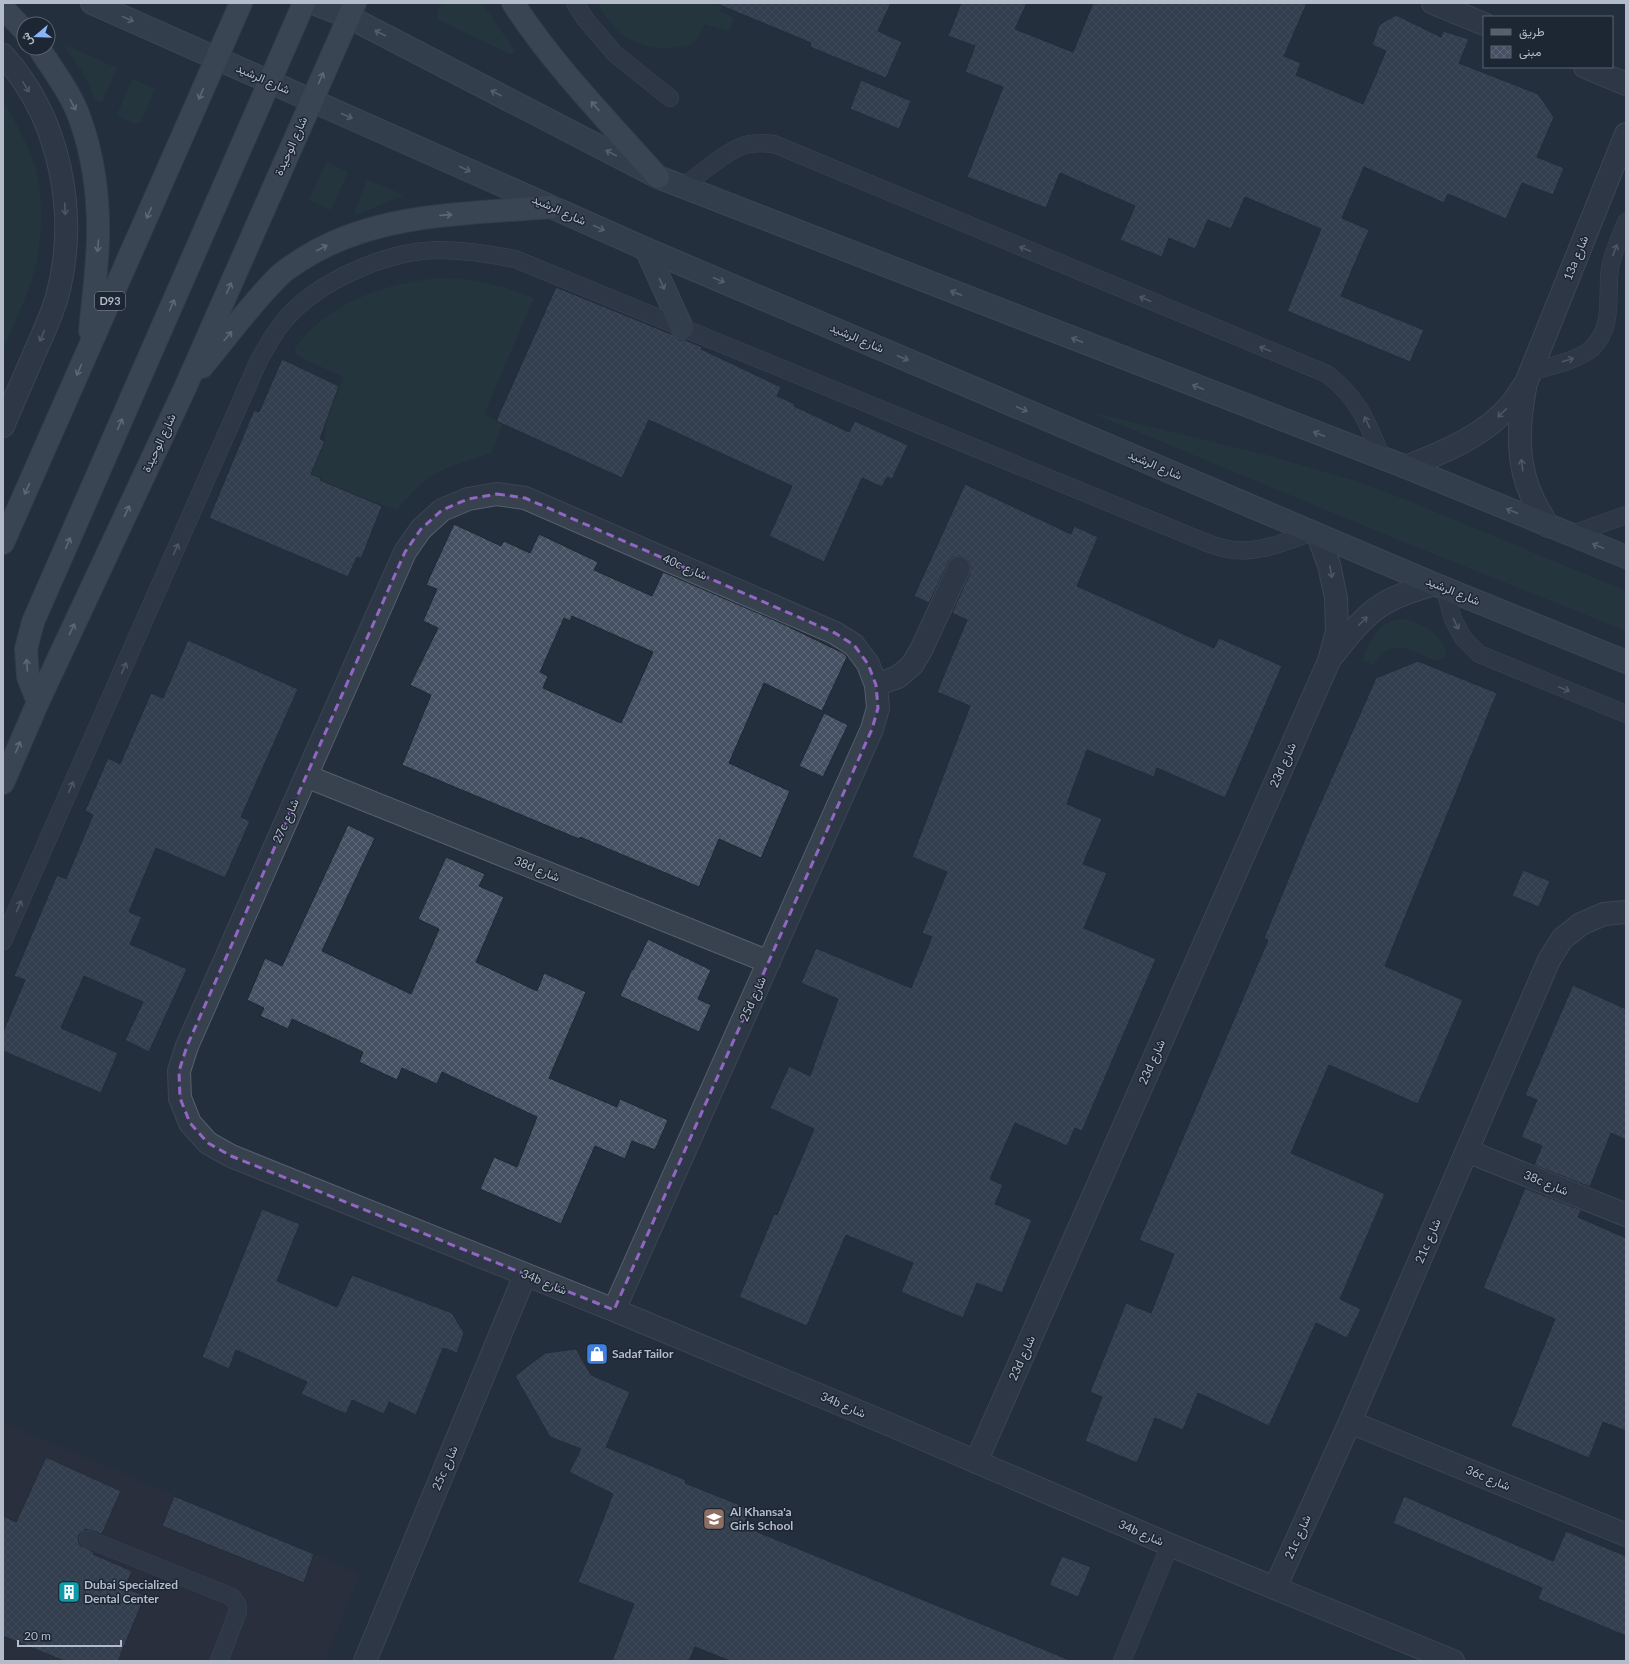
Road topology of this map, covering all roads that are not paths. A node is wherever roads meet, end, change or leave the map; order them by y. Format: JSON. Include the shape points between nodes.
{"nodes":[{"id":1,"x":92,"y":3,"type":"edge"},
{"id":2,"x":241,"y":3,"type":"edge"},
{"id":3,"x":304,"y":3,"type":"edge"},
{"id":4,"x":313,"y":3,"type":"edge"},
{"id":5,"x":513,"y":3,"type":"edge"},
{"id":6,"x":575,"y":3,"type":"edge"},
{"id":7,"x":1433,"y":3,"type":"edge"},
{"id":8,"x":3,"y":8,"type":"edge"},
{"id":9,"x":352,"y":10,"type":"edge"},
{"id":10,"x":16,"y":22,"type":"edge"},
{"id":11,"x":1483,"y":24,"type":"edge"},
{"id":12,"x":3,"y":55,"type":"edge"},
{"id":13,"x":44,"y":56,"type":"edge"},
{"id":14,"x":217,"y":58,"type":"junction"},
{"id":15,"x":1587,"y":68,"type":"edge"},
{"id":16,"x":269,"y":82,"type":"junction"},
{"id":17,"x":1626,"y":84,"type":"edge"},
{"id":18,"x":670,"y":98,"type":"dead end"},
{"id":19,"x":311,"y":100,"type":"junction"},
{"id":20,"x":1626,"y":134,"type":"edge"},
{"id":21,"x":658,"y":177,"type":"junction"},
{"id":22,"x":683,"y":187,"type":"junction"},
{"id":23,"x":551,"y":207,"type":"junction"},
{"id":24,"x":1626,"y":222,"type":"edge"},
{"id":25,"x":646,"y":249,"type":"junction"},
{"id":26,"x":682,"y":328,"type":"junction"},
{"id":27,"x":88,"y":348,"type":"junction"},
{"id":28,"x":1528,"y":377,"type":"junction"},
{"id":29,"x":185,"y":388,"type":"junction"},
{"id":30,"x":3,"y":426,"type":"edge"},
{"id":31,"x":1382,"y":458,"type":"junction"},
{"id":32,"x":1406,"y":467,"type":"junction"},
{"id":33,"x":468,"y":498,"type":"joint"},
{"id":34,"x":1626,"y":515,"type":"edge"},
{"id":35,"x":1548,"y":526,"type":"junction"},
{"id":36,"x":5,"y":534,"type":"edge"},
{"id":37,"x":1316,"y":534,"type":"junction"},
{"id":38,"x":1570,"y":535,"type":"junction"},
{"id":39,"x":1626,"y":557,"type":"edge"},
{"id":40,"x":959,"y":568,"type":"dead end"},
{"id":41,"x":1439,"y":586,"type":"junction"},
{"id":42,"x":1329,"y":662,"type":"junction"},
{"id":43,"x":1626,"y":662,"type":"edge"},
{"id":44,"x":876,"y":684,"type":"junction"},
{"id":45,"x":38,"y":702,"type":"junction"},
{"id":46,"x":1626,"y":714,"type":"edge"},
{"id":47,"x":306,"y":776,"type":"junction"},
{"id":48,"x":3,"y":783,"type":"edge"},
{"id":49,"x":1626,"y":912,"type":"edge"},
{"id":50,"x":3,"y":941,"type":"edge"},
{"id":51,"x":769,"y":962,"type":"junction"},
{"id":52,"x":1466,"y":1151,"type":"junction"},
{"id":53,"x":231,"y":1156,"type":"joint"},
{"id":54,"x":1626,"y":1215,"type":"edge"},
{"id":55,"x":525,"y":1274,"type":"junction"},
{"id":56,"x":614,"y":1310,"type":"junction"},
{"id":57,"x":1350,"y":1422,"type":"junction"},
{"id":58,"x":976,"y":1462,"type":"junction"},
{"id":59,"x":1626,"y":1534,"type":"edge"},
{"id":60,"x":88,"y":1539,"type":"dead end"},
{"id":61,"x":1170,"y":1545,"type":"junction"},
{"id":62,"x":1275,"y":1588,"type":"junction"},
{"id":63,"x":222,"y":1660,"type":"edge"},
{"id":64,"x":365,"y":1661,"type":"edge"},
{"id":65,"x":1122,"y":1661,"type":"edge"},
{"id":66,"x":1453,"y":1661,"type":"edge"}],
"edges":[{"from":1,"to":14,"type":"main road","name":"شارع الرشيد","one_way":true},
{"from":2,"to":14,"type":"main road"},
{"from":3,"to":16,"type":"main road"},
{"from":4,"to":9,"type":"main road"},
{"from":21,"to":5,"type":"main road","one_way":true,"via":[[552,56]]},
{"from":6,"to":18,"type":"lane","via":[[615,54]]},
{"from":7,"to":11,"type":"street"},
{"from":8,"to":10,"type":"main road"},
{"from":19,"to":9,"type":"main road","name":"شارع الوحيدة","one_way":true},
{"from":21,"to":9,"type":"main road","one_way":true},
{"from":12,"to":30,"type":"street","one_way":true,"via":[[32,96],[48,130],[58,162],[66,230],[63,265],[56,298],[45,331]]},
{"from":13,"to":27,"type":"main road","one_way":true,"via":[[80,118],[91,156],[97,198],[98,240]]},
{"from":14,"to":16,"type":"main road","name":"شارع الرشيد"},
{"from":14,"to":27,"type":"main road","number":"D93","one_way":true},
{"from":15,"to":17,"type":"street"},
{"from":16,"to":19,"type":"main road","name":"شارع الرشيد"},
{"from":45,"to":16,"type":"main road","one_way":true,"via":[[28,676],[26,649],[33,622]]},
{"from":19,"to":23,"type":"main road","name":"شارع الرشيد","one_way":true},
{"from":29,"to":19,"type":"main road","name":"شارع الوحيدة","one_way":true},
{"from":20,"to":28,"type":"street","name":"13a شارع"},
{"from":21,"to":22,"type":"main road"},
{"from":31,"to":22,"type":"main road","one_way":true},
{"from":31,"to":22,"type":"lane","one_way":true,"via":[[1362,412],[1341,385],[1327,374],[774,144],[747,144],[732,150]]},
{"from":23,"to":25,"type":"main road","name":"شارع الرشيد","one_way":true},
{"from":29,"to":23,"type":"main road","one_way":true,"via":[[282,274],[319,249],[344,237],[425,217]]},
{"from":28,"to":24,"type":"lane","one_way":true,"via":[[1578,356],[1600,339],[1609,312],[1612,256]]},
{"from":25,"to":26,"type":"main road","one_way":true},
{"from":25,"to":37,"type":"main road","name":"شارع الرشيد","one_way":true},
{"from":26,"to":37,"type":"lane","via":[[1228,550],[1250,550]]},
{"from":50,"to":26,"type":"lane","one_way":true,"via":[[259,360],[284,321],[317,290],[356,270],[395,256],[435,250],[475,251],[515,259]]},
{"from":27,"to":36,"type":"main road","number":"D93","one_way":true},
{"from":28,"to":32,"type":"street","name":"13a شارع","one_way":true,"via":[[1512,404],[1468,440]]},
{"from":35,"to":28,"type":"street","name":"13a شارع","one_way":true,"via":[[1533,499],[1523,471],[1519,440],[1521,410]]},
{"from":45,"to":29,"type":"main road","name":"شارع الوحيدة","one_way":true},
{"from":31,"to":32,"type":"main road"},
{"from":35,"to":32,"type":"main road","one_way":true},
{"from":33,"to":44,"type":"street","name":"40c شارع","via":[[496,494],[525,498],[835,632],[854,645],[868,664]]},
{"from":33,"to":47,"type":"street","name":"27c شارع","via":[[442,510],[421,529],[404,552]]},
{"from":34,"to":38,"type":"lane"},
{"from":35,"to":38,"type":"main road"},
{"from":37,"to":41,"type":"main road","name":"شارع الرشيد"},
{"from":37,"to":42,"type":"street","name":"23d شارع","one_way":true,"via":[[1329,565],[1336,598],[1337,631]]},
{"from":39,"to":38,"type":"main road","one_way":true},
{"from":40,"to":44,"type":"street","via":[[912,665],[898,677]]},
{"from":42,"to":41,"type":"street","name":"23d شارع","one_way":true,"via":[[1351,632],[1372,611],[1399,596]]},
{"from":41,"to":43,"type":"main road","name":"شارع الرشيد"},
{"from":41,"to":46,"type":"lane","one_way":true,"via":[[1463,638],[1479,654]]},
{"from":42,"to":58,"type":"street","name":"23d شارع"},
{"from":44,"to":51,"type":"street","name":"25d شارع","via":[[878,708],[872,729]]},
{"from":48,"to":45,"type":"main road","name":"شارع الوحيدة","one_way":true},
{"from":47,"to":51,"type":"street","name":"38d شارع"},
{"from":47,"to":53,"type":"street","name":"27c شارع","via":[[187,1046],[179,1071],[180,1098],[190,1123],[208,1143]]},
{"from":49,"to":52,"type":"street","name":"21c شارع","via":[[1604,914],[1581,924],[1562,939],[1549,960]]},
{"from":51,"to":56,"type":"street","name":"25d شارع"},
{"from":52,"to":54,"type":"street","name":"38c شارع"},
{"from":52,"to":57,"type":"street","name":"21c شارع"},
{"from":53,"to":55,"type":"street","name":"34b شارع"},
{"from":55,"to":56,"type":"street","name":"34b شارع"},
{"from":55,"to":64,"type":"street","name":"25c شارع"},
{"from":56,"to":58,"type":"street","name":"34b شارع"},
{"from":57,"to":59,"type":"street","name":"36c شارع"},
{"from":57,"to":62,"type":"street","name":"21c شارع"},
{"from":58,"to":61,"type":"street","name":"34b شارع"},
{"from":60,"to":63,"type":"lane","via":[[232,1597],[238,1611]]},
{"from":61,"to":62,"type":"street","name":"34b شارع"},
{"from":61,"to":65,"type":"lane"},
{"from":62,"to":66,"type":"street","name":"34b شارع"}]}
